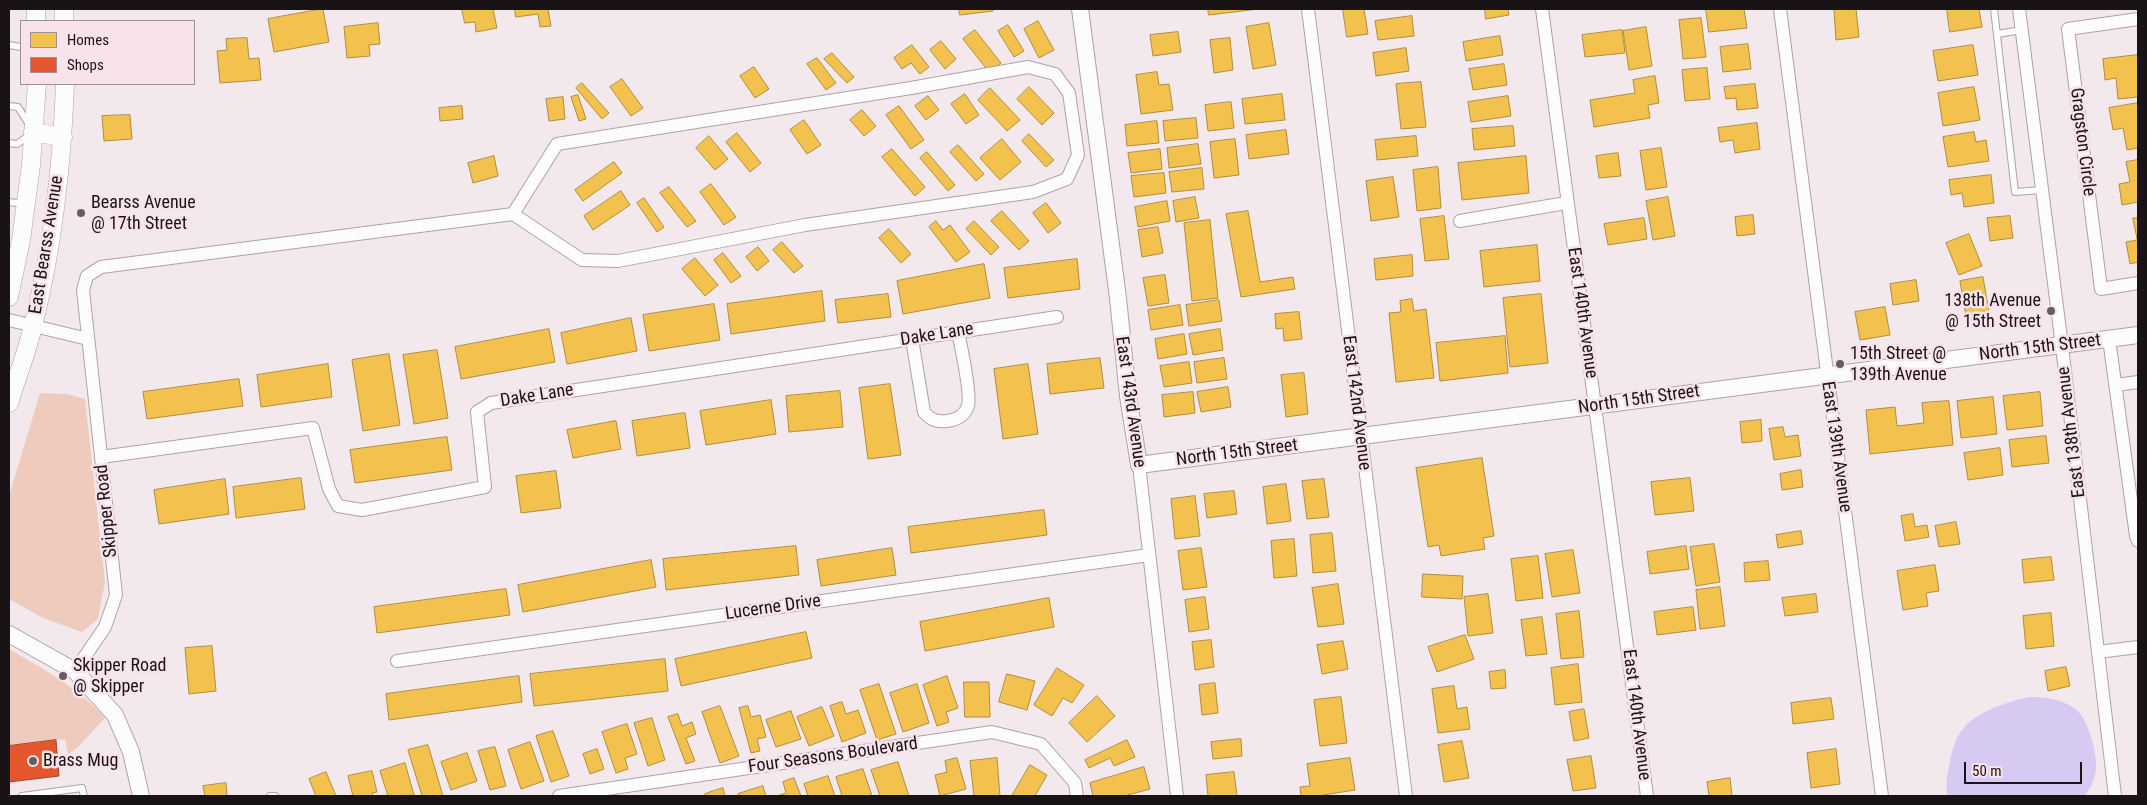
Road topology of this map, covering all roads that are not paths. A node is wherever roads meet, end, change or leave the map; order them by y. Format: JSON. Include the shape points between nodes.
{"nodes":[{"id":1,"x":1080,"y":9,"type":"edge"},
{"id":2,"x":1308,"y":9,"type":"edge"},
{"id":3,"x":1542,"y":9,"type":"edge"},
{"id":4,"x":1780,"y":9,"type":"edge"},
{"id":5,"x":1994,"y":9,"type":"edge"},
{"id":6,"x":2019,"y":9,"type":"edge"},
{"id":7,"x":2138,"y":19,"type":"edge"},
{"id":8,"x":2022,"y":30,"type":"junction"},
{"id":9,"x":1997,"y":34,"type":"junction"},
{"id":10,"x":36,"y":85,"type":"edge"},
{"id":11,"x":65,"y":85,"type":"edge"},
{"id":12,"x":9,"y":106,"type":"edge"},
{"id":13,"x":33,"y":132,"type":"junction"},
{"id":14,"x":63,"y":136,"type":"junction"},
{"id":15,"x":9,"y":143,"type":"edge"},
{"id":16,"x":2042,"y":190,"type":"junction"},
{"id":17,"x":17,"y":203,"type":"edge"},
{"id":18,"x":1566,"y":203,"type":"junction"},
{"id":19,"x":513,"y":214,"type":"junction"},
{"id":20,"x":1460,"y":221,"type":"dead end"},
{"id":21,"x":2138,"y":283,"type":"edge"},
{"id":22,"x":9,"y":297,"type":"edge"},
{"id":23,"x":1057,"y":317,"type":"dead end"},
{"id":24,"x":9,"y":320,"type":"edge"},
{"id":25,"x":33,"y":326,"type":"junction"},
{"id":26,"x":958,"y":332,"type":"junction"},
{"id":27,"x":2138,"y":335,"type":"edge"},
{"id":28,"x":912,"y":339,"type":"junction"},
{"id":29,"x":2109,"y":339,"type":"junction"},
{"id":30,"x":88,"y":340,"type":"junction"},
{"id":31,"x":2062,"y":346,"type":"junction"},
{"id":32,"x":1826,"y":375,"type":"junction"},
{"id":33,"x":2138,"y":382,"type":"edge"},
{"id":34,"x":2116,"y":385,"type":"junction"},
{"id":35,"x":9,"y":403,"type":"edge"},
{"id":36,"x":1595,"y":406,"type":"junction"},
{"id":37,"x":1361,"y":436,"type":"junction"},
{"id":38,"x":101,"y":457,"type":"junction"},
{"id":39,"x":1139,"y":465,"type":"junction"},
{"id":40,"x":2138,"y":541,"type":"edge"},
{"id":41,"x":1149,"y":555,"type":"junction"},
{"id":42,"x":9,"y":634,"type":"edge"},
{"id":43,"x":2138,"y":647,"type":"edge"},
{"id":44,"x":2098,"y":652,"type":"junction"},
{"id":45,"x":397,"y":661,"type":"dead end"},
{"id":46,"x":75,"y":671,"type":"junction"},
{"id":47,"x":22,"y":796,"type":"edge"},
{"id":48,"x":84,"y":796,"type":"edge"},
{"id":49,"x":141,"y":796,"type":"edge"},
{"id":50,"x":270,"y":796,"type":"edge"},
{"id":51,"x":274,"y":796,"type":"edge"},
{"id":52,"x":559,"y":796,"type":"edge"},
{"id":53,"x":1077,"y":796,"type":"edge"},
{"id":54,"x":1176,"y":796,"type":"edge"},
{"id":55,"x":1406,"y":796,"type":"edge"},
{"id":56,"x":1647,"y":796,"type":"edge"},
{"id":57,"x":1882,"y":796,"type":"edge"},
{"id":58,"x":2115,"y":796,"type":"edge"}],
"edges":[{"from":1,"to":39,"type":"street","name":"East 143rd Avenue"},
{"from":2,"to":37,"type":"street","name":"East 142nd Avenue"},
{"from":3,"to":18,"type":"street","name":"East 140th Avenue"},
{"from":4,"to":32,"type":"street","name":"East 139th Avenue"},
{"from":5,"to":9,"type":"lane"},
{"from":6,"to":8,"type":"street","name":"East 138th Avenue"},
{"from":7,"to":21,"type":"street","name":"Gragston Circle","via":[[2068,29],[2100,289]]},
{"from":8,"to":9,"type":"lane"},
{"from":8,"to":16,"type":"street","name":"East 138th Avenue"},
{"from":9,"to":16,"type":"lane","via":[[2015,192]]},
{"from":10,"to":13,"type":"main road","name":"East Bearss Avenue"},
{"from":11,"to":14,"type":"main road","name":"East Bearss Avenue"},
{"from":12,"to":13,"type":"lane","via":[[18,107]]},
{"from":13,"to":14,"type":"main road"},
{"from":13,"to":15,"type":"lane","via":[[17,144]]},
{"from":13,"to":17,"type":"main road","name":"East Bearss Avenue"},
{"from":14,"to":25,"type":"main road","name":"East Bearss Avenue","via":[[54,218]]},
{"from":16,"to":31,"type":"street","name":"East 138th Avenue"},
{"from":17,"to":22,"type":"main road","name":"East Bearss Avenue","via":[[21,240]]},
{"from":18,"to":20,"type":"street"},
{"from":18,"to":36,"type":"street","name":"East 140th Avenue"},
{"from":19,"to":19,"type":"street","via":[[582,260],[618,261],[805,225],[1033,192],[1067,179],[1078,155],[1069,93],[1055,74],[1028,67],[557,144]]},
{"from":19,"to":30,"type":"street","name":"Skipper Road","via":[[102,267],[87,276],[82,290]]},
{"from":23,"to":26,"type":"street","name":"Dake Lane"},
{"from":24,"to":25,"type":"street"},
{"from":25,"to":30,"type":"street"},
{"from":25,"to":35,"type":"main road","name":"East Bearss Avenue"},
{"from":26,"to":28,"type":"street","name":"Dake Lane"},
{"from":26,"to":28,"type":"street","via":[[969,403],[962,416],[940,422],[930,420],[924,412]]},
{"from":27,"to":29,"type":"street","name":"North 15th Street"},
{"from":28,"to":38,"type":"street","name":"Dake Lane","via":[[492,403],[477,412],[485,487],[362,510],[338,506],[329,490],[314,428]]},
{"from":29,"to":31,"type":"street","name":"North 15th Street"},
{"from":29,"to":34,"type":"street"},
{"from":30,"to":38,"type":"street","name":"Skipper Road"},
{"from":31,"to":32,"type":"street","name":"North 15th Street"},
{"from":31,"to":44,"type":"street","name":"East 138th Avenue"},
{"from":32,"to":36,"type":"street","name":"North 15th Street"},
{"from":32,"to":57,"type":"street","name":"East 139th Avenue"},
{"from":33,"to":34,"type":"street"},
{"from":34,"to":40,"type":"street"},
{"from":36,"to":37,"type":"street","name":"North 15th Street"},
{"from":36,"to":56,"type":"street","name":"East 140th Avenue"},
{"from":37,"to":39,"type":"street","name":"North 15th Street"},
{"from":37,"to":55,"type":"street","name":"East 142nd Avenue"},
{"from":38,"to":46,"type":"street","name":"Skipper Road","via":[[116,595],[105,627]]},
{"from":39,"to":41,"type":"street","name":"East 143rd Avenue"},
{"from":41,"to":45,"type":"street","name":"Lucerne Drive"},
{"from":41,"to":54,"type":"street","name":"East 143rd Avenue"},
{"from":42,"to":46,"type":"street"},
{"from":43,"to":44,"type":"street"},
{"from":44,"to":58,"type":"street","name":"East 138th Avenue"},
{"from":46,"to":49,"type":"street","via":[[115,716],[131,752]]},
{"from":47,"to":48,"type":"lane","via":[[82,788]]},
{"from":50,"to":51,"type":"lane"},
{"from":52,"to":53,"type":"street","name":"Four Seasons Boulevard","via":[[992,732],[1041,744],[1076,783]]}]}
